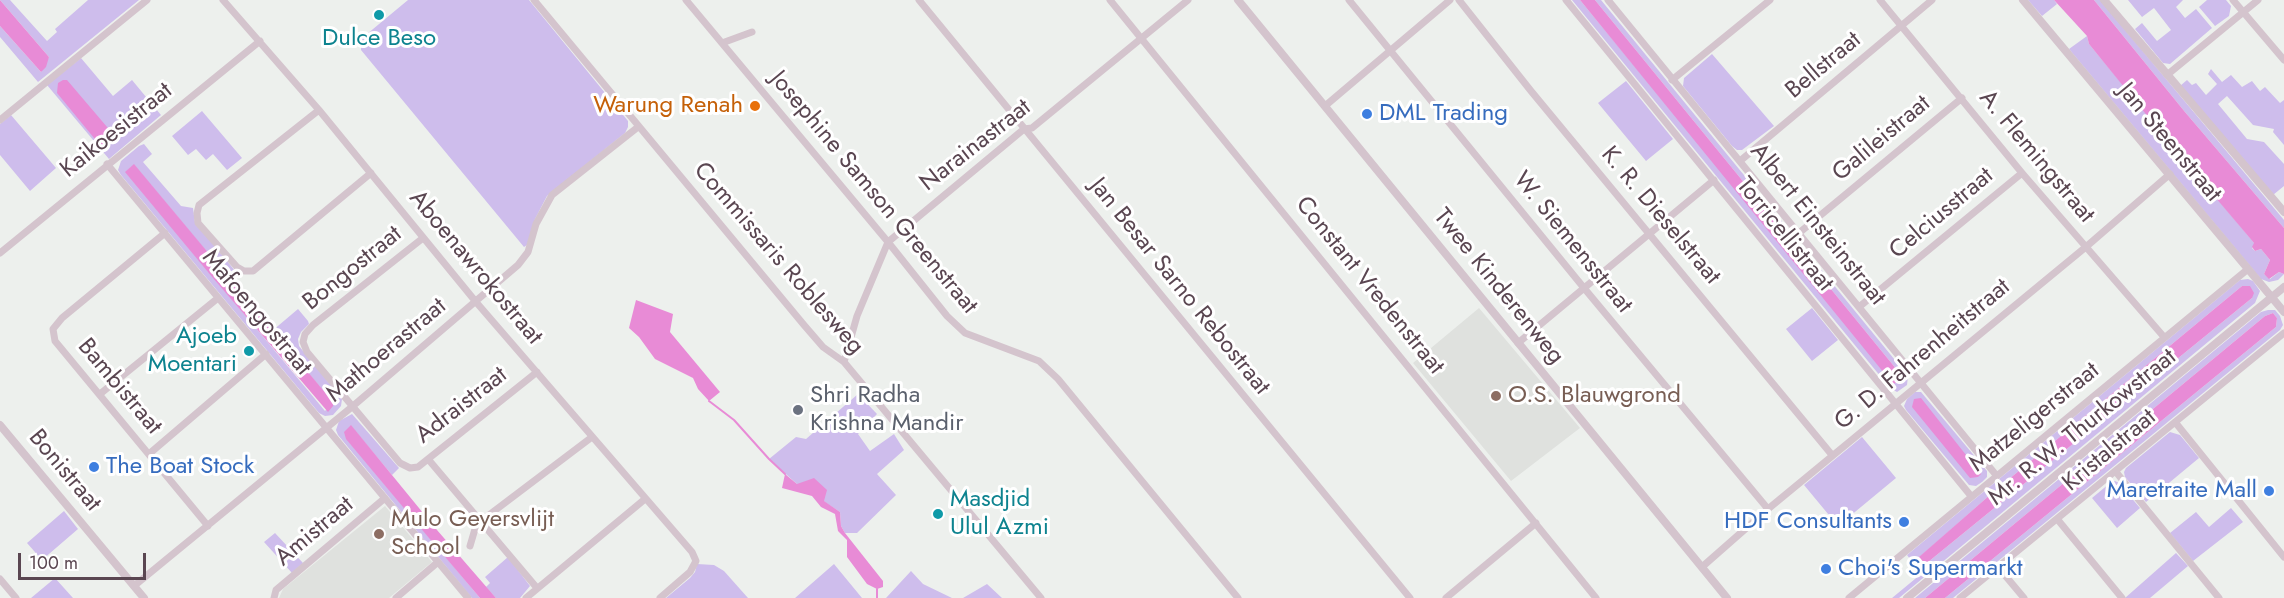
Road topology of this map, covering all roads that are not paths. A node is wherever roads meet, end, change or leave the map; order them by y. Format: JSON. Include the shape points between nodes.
{"nodes":[{"id":1,"x":147,"y":0,"type":"edge"},
{"id":2,"x":223,"y":0,"type":"edge"},
{"id":3,"x":534,"y":0,"type":"edge"},
{"id":4,"x":686,"y":0,"type":"edge"},
{"id":5,"x":919,"y":0,"type":"edge"},
{"id":6,"x":1110,"y":0,"type":"edge"},
{"id":7,"x":1188,"y":0,"type":"edge"},
{"id":8,"x":1238,"y":0,"type":"edge"},
{"id":9,"x":1349,"y":0,"type":"edge"},
{"id":10,"x":1450,"y":0,"type":"edge"},
{"id":11,"x":1460,"y":0,"type":"edge"},
{"id":12,"x":1566,"y":0,"type":"edge"},
{"id":13,"x":1770,"y":0,"type":"edge"},
{"id":14,"x":1880,"y":0,"type":"edge"},
{"id":15,"x":1932,"y":0,"type":"edge"},
{"id":16,"x":2023,"y":0,"type":"edge"},
{"id":17,"x":2104,"y":0,"type":"edge"},
{"id":18,"x":2233,"y":0,"type":"edge"},
{"id":19,"x":2258,"y":0,"type":"edge"},
{"id":20,"x":1611,"y":1,"type":"edge"},
{"id":21,"x":2243,"y":12,"type":"junction"},
{"id":22,"x":1902,"y":26,"type":"junction"},
{"id":23,"x":752,"y":32,"type":"dead end"},
{"id":24,"x":1141,"y":37,"type":"junction"},
{"id":25,"x":260,"y":40,"type":"junction"},
{"id":26,"x":722,"y":43,"type":"junction"},
{"id":27,"x":1390,"y":49,"type":"junction"},
{"id":28,"x":2284,"y":60,"type":"edge"},
{"id":29,"x":2166,"y":75,"type":"junction"},
{"id":30,"x":1672,"y":80,"type":"junction"},
{"id":31,"x":1962,"y":98,"type":"junction"},
{"id":32,"x":1325,"y":106,"type":"junction"},
{"id":33,"x":319,"y":110,"type":"junction"},
{"id":34,"x":0,"y":120,"type":"edge"},
{"id":35,"x":638,"y":127,"type":"junction"},
{"id":36,"x":1024,"y":129,"type":"junction"},
{"id":37,"x":1740,"y":161,"type":"junction"},
{"id":38,"x":107,"y":164,"type":"junction"},
{"id":39,"x":371,"y":173,"type":"junction"},
{"id":40,"x":2022,"y":173,"type":"junction"},
{"id":41,"x":2170,"y":174,"type":"junction"},
{"id":42,"x":1714,"y":180,"type":"junction"},
{"id":43,"x":2284,"y":212,"type":"edge"},
{"id":44,"x":165,"y":233,"type":"junction"},
{"id":45,"x":1799,"y":233,"type":"junction"},
{"id":46,"x":1649,"y":235,"type":"junction"},
{"id":47,"x":423,"y":238,"type":"junction"},
{"id":48,"x":888,"y":242,"type":"junction"},
{"id":49,"x":2087,"y":246,"type":"junction"},
{"id":50,"x":0,"y":253,"type":"edge"},
{"id":51,"x":2248,"y":269,"type":"junction"},
{"id":52,"x":2284,"y":287,"type":"edge"},
{"id":53,"x":1584,"y":288,"type":"junction"},
{"id":54,"x":2272,"y":297,"type":"junction"},
{"id":55,"x":218,"y":298,"type":"junction"},
{"id":56,"x":476,"y":302,"type":"junction"},
{"id":57,"x":1859,"y":307,"type":"junction"},
{"id":58,"x":2284,"y":312,"type":"edge"},
{"id":59,"x":2284,"y":333,"type":"edge"},
{"id":60,"x":2164,"y":338,"type":"junction"},
{"id":61,"x":1518,"y":343,"type":"junction"},
{"id":62,"x":266,"y":354,"type":"junction"},
{"id":63,"x":844,"y":362,"type":"junction"},
{"id":64,"x":537,"y":372,"type":"junction"},
{"id":65,"x":1920,"y":382,"type":"junction"},
{"id":66,"x":100,"y":394,"type":"junction"},
{"id":67,"x":1894,"y":403,"type":"junction"},
{"id":68,"x":353,"y":406,"type":"junction"},
{"id":69,"x":2175,"y":422,"type":"junction"},
{"id":70,"x":0,"y":425,"type":"edge"},
{"id":71,"x":326,"y":428,"type":"junction"},
{"id":72,"x":592,"y":437,"type":"junction"},
{"id":73,"x":149,"y":453,"type":"junction"},
{"id":74,"x":1832,"y":455,"type":"junction"},
{"id":75,"x":428,"y":459,"type":"junction"},
{"id":76,"x":410,"y":468,"type":"joint"},
{"id":77,"x":2116,"y":472,"type":"junction"},
{"id":78,"x":1996,"y":475,"type":"junction"},
{"id":79,"x":1971,"y":496,"type":"junction"},
{"id":80,"x":385,"y":498,"type":"junction"},
{"id":81,"x":645,"y":499,"type":"junction"},
{"id":82,"x":1767,"y":509,"type":"junction"},
{"id":83,"x":2058,"y":520,"type":"junction"},
{"id":84,"x":481,"y":521,"type":"junction"},
{"id":85,"x":1536,"y":523,"type":"junction"},
{"id":86,"x":207,"y":526,"type":"junction"},
{"id":87,"x":470,"y":546,"type":"dead end"},
{"id":88,"x":2284,"y":557,"type":"edge"},
{"id":89,"x":438,"y":562,"type":"junction"},
{"id":90,"x":1702,"y":567,"type":"junction"},
{"id":91,"x":1998,"y":567,"type":"junction"},
{"id":92,"x":0,"y":579,"type":"edge"},
{"id":93,"x":134,"y":586,"type":"junction"},
{"id":94,"x":537,"y":588,"type":"junction"},
{"id":95,"x":16,"y":598,"type":"edge"},
{"id":96,"x":144,"y":598,"type":"edge"},
{"id":97,"x":274,"y":598,"type":"edge"},
{"id":98,"x":396,"y":598,"type":"edge"},
{"id":99,"x":468,"y":598,"type":"edge"},
{"id":100,"x":526,"y":598,"type":"edge"},
{"id":101,"x":660,"y":598,"type":"edge"},
{"id":102,"x":1041,"y":598,"type":"edge"},
{"id":103,"x":1239,"y":598,"type":"edge"},
{"id":104,"x":1410,"y":598,"type":"edge"},
{"id":105,"x":1446,"y":598,"type":"edge"},
{"id":106,"x":1596,"y":598,"type":"edge"},
{"id":107,"x":1727,"y":598,"type":"edge"},
{"id":108,"x":1849,"y":598,"type":"edge"},
{"id":109,"x":1907,"y":598,"type":"edge"},
{"id":110,"x":1960,"y":598,"type":"edge"},
{"id":111,"x":2024,"y":598,"type":"edge"},
{"id":112,"x":2122,"y":598,"type":"edge"},
{"id":113,"x":2219,"y":598,"type":"edge"}],
"edges":[{"from":1,"to":34,"type":"street"},
{"from":2,"to":25,"type":"street","name":"Aboenawrokostraat"},
{"from":3,"to":35,"type":"street","name":"Commissaris Roblesweg"},
{"from":4,"to":26,"type":"street","name":"Josephine Samson Greenstraat"},
{"from":5,"to":36,"type":"street","name":"Jan Besar Sarno Rebostraat"},
{"from":6,"to":24,"type":"street","name":"Constant Vredenstraat"},
{"from":7,"to":24,"type":"street","name":"Narainastraat"},
{"from":8,"to":32,"type":"street","name":"Twee Kinderenweg"},
{"from":9,"to":27,"type":"street","name":"W. Siemensstraat"},
{"from":10,"to":27,"type":"street"},
{"from":11,"to":46,"type":"street","name":"K. R. Dieselstraat"},
{"from":12,"to":42,"type":"street","name":"Torricellistraat"},
{"from":13,"to":30,"type":"street"},
{"from":14,"to":22,"type":"street","name":"A. Flemingstraat"},
{"from":15,"to":22,"type":"street","name":"Bellstraat"},
{"from":16,"to":41,"type":"street","name":"Jan Steenstraat"},
{"from":17,"to":29,"type":"street"},
{"from":18,"to":21,"type":"street"},
{"from":19,"to":21,"type":"street"},
{"from":20,"to":30,"type":"street","name":"Albert Einsteinstraat"},
{"from":21,"to":28,"type":"street"},
{"from":21,"to":29,"type":"street"},
{"from":22,"to":31,"type":"street","name":"A. Flemingstraat"},
{"from":22,"to":37,"type":"street","name":"Bellstraat"},
{"from":23,"to":26,"type":"street"},
{"from":24,"to":36,"type":"street","name":"Narainastraat","via":[[1032,128]]},
{"from":24,"to":85,"type":"street","name":"Constant Vredenstraat"},
{"from":25,"to":33,"type":"street","name":"Aboenawrokostraat"},
{"from":25,"to":38,"type":"street","name":"Kaikoesistraat"},
{"from":26,"to":48,"type":"street","name":"Josephine Samson Greenstraat"},
{"from":27,"to":32,"type":"street"},
{"from":27,"to":53,"type":"street","name":"W. Siemensstraat"},
{"from":29,"to":43,"type":"street"},
{"from":30,"to":37,"type":"street","name":"Albert Einsteinstraat"},
{"from":31,"to":40,"type":"street","name":"A. Flemingstraat"},
{"from":31,"to":45,"type":"street","name":"Galileistraat"},
{"from":32,"to":61,"type":"street","name":"Twee Kinderenweg"},
{"from":33,"to":39,"type":"street","name":"Aboenawrokostraat"},
{"from":33,"to":39,"type":"street","via":[[200,205],[198,223],[237,267],[253,271]]},
{"from":35,"to":56,"type":"street","name":"Mathoerastraat","via":[[552,195],[536,224],[528,252]]},
{"from":35,"to":63,"type":"street","name":"Commissaris Roblesweg","via":[[804,325]]},
{"from":36,"to":48,"type":"street","name":"Narainastraat"},
{"from":36,"to":104,"type":"street","name":"Jan Besar Sarno Rebostraat"},
{"from":37,"to":45,"type":"street","name":"Albert Einsteinstraat"},
{"from":38,"to":44,"type":"street","name":"Mafoengostraat"},
{"from":38,"to":50,"type":"street","name":"Kaikoesistraat"},
{"from":39,"to":47,"type":"street","name":"Aboenawrokostraat"},
{"from":40,"to":49,"type":"street","name":"A. Flemingstraat"},
{"from":40,"to":57,"type":"street","name":"Celciusstraat"},
{"from":41,"to":49,"type":"street","name":"G. D. Fahrenheitstraat"},
{"from":41,"to":51,"type":"street","name":"Jan Steenstraat"},
{"from":42,"to":46,"type":"street"},
{"from":42,"to":67,"type":"street","name":"Torricellistraat"},
{"from":44,"to":55,"type":"street","name":"Mafoengostraat"},
{"from":44,"to":66,"type":"street","name":"Bambistraat","via":[[53,329],[55,341]]},
{"from":45,"to":57,"type":"street","name":"Albert Einsteinstraat"},
{"from":46,"to":53,"type":"street"},
{"from":46,"to":74,"type":"street","name":"K. R. Dieselstraat"},
{"from":47,"to":56,"type":"street","name":"Aboenawrokostraat"},
{"from":47,"to":68,"type":"street","name":"Bongostraat","via":[[305,334],[307,352]]},
{"from":48,"to":63,"type":"street","name":"Narainastraat","via":[[857,316]]},
{"from":48,"to":103,"type":"street","name":"Josephine Samson Greenstraat","via":[[965,333],[1039,361],[1058,379]]},
{"from":49,"to":60,"type":"street","name":"A. Flemingstraat"},
{"from":49,"to":65,"type":"street","name":"G. D. Fahrenheitstraat"},
{"from":51,"to":54,"type":"street","name":"Jan Steenstraat"},
{"from":51,"to":60,"type":"street","name":"Matzeligerstraat"},
{"from":52,"to":54,"type":"street","name":"Mr. R.W. Thurkowstraat"},
{"from":53,"to":61,"type":"street"},
{"from":53,"to":82,"type":"street","name":"W. Siemensstraat"},
{"from":54,"to":58,"type":"street","name":"Jan Steenstraat"},
{"from":54,"to":109,"type":"street","name":"Mr. R.W. Thurkowstraat"},
{"from":55,"to":62,"type":"street","name":"Mafoengostraat"},
{"from":55,"to":66,"type":"street"},
{"from":56,"to":64,"type":"street","name":"Aboenawrokostraat"},
{"from":56,"to":68,"type":"street","name":"Mathoerastraat"},
{"from":57,"to":65,"type":"street","name":"Albert Einsteinstraat"},
{"from":59,"to":69,"type":"street","name":"Kristalstraat"},
{"from":60,"to":78,"type":"street","name":"Matzeligerstraat"},
{"from":61,"to":90,"type":"street","name":"Twee Kinderenweg"},
{"from":62,"to":71,"type":"street","name":"Mafoengostraat"},
{"from":62,"to":73,"type":"street"},
{"from":63,"to":102,"type":"street","name":"Commissaris Roblesweg"},
{"from":64,"to":72,"type":"street","name":"Aboenawrokostraat"},
{"from":64,"to":75,"type":"street","name":"Adraistraat"},
{"from":65,"to":67,"type":"street","name":"G. D. Fahrenheitstraat"},
{"from":65,"to":78,"type":"street","name":"Albert Einsteinstraat"},
{"from":66,"to":73,"type":"street","name":"Bambistraat"},
{"from":67,"to":74,"type":"street","name":"G. D. Fahrenheitstraat"},
{"from":67,"to":79,"type":"street","name":"Torricellistraat"},
{"from":68,"to":71,"type":"street","name":"Mathoerastraat"},
{"from":68,"to":76,"type":"street","name":"Bongostraat","via":[[400,463]]},
{"from":69,"to":77,"type":"street","name":"Kristalstraat"},
{"from":69,"to":88,"type":"street"},
{"from":70,"to":93,"type":"street","name":"Bonistraat"},
{"from":71,"to":80,"type":"street","name":"Mafoengostraat"},
{"from":71,"to":86,"type":"street","name":"Mathoerastraat"},
{"from":72,"to":81,"type":"street","name":"Aboenawrokostraat"},
{"from":72,"to":84,"type":"street"},
{"from":73,"to":86,"type":"street","name":"Bambistraat"},
{"from":74,"to":82,"type":"street","name":"G. D. Fahrenheitstraat"},
{"from":75,"to":76,"type":"street","name":"Adraistraat"},
{"from":75,"to":84,"type":"street"},
{"from":77,"to":83,"type":"street","name":"Kristalstraat"},
{"from":77,"to":113,"type":"street"},
{"from":78,"to":79,"type":"street","name":"Matzeligerstraat"},
{"from":79,"to":108,"type":"street","name":"Matzeligerstraat"},
{"from":80,"to":89,"type":"street","name":"Mafoengostraat"},
{"from":80,"to":97,"type":"street","name":"Amistraat","via":[[276,590]]},
{"from":81,"to":94,"type":"street"},
{"from":81,"to":101,"type":"street","name":"Aboenawrokostraat","via":[[696,561],[690,572]]},
{"from":82,"to":90,"type":"street","name":"G. D. Fahrenheitstraat"},
{"from":83,"to":91,"type":"street","name":"Kristalstraat"},
{"from":83,"to":112,"type":"street"},
{"from":84,"to":87,"type":"street"},
{"from":84,"to":94,"type":"street"},
{"from":85,"to":105,"type":"street"},
{"from":85,"to":106,"type":"street","name":"Constant Vredenstraat"},
{"from":86,"to":93,"type":"street","name":"Mathoerastraat"},
{"from":89,"to":98,"type":"street"},
{"from":89,"to":99,"type":"street","name":"Mafoengostraat"},
{"from":90,"to":107,"type":"street","name":"Twee Kinderenweg"},
{"from":91,"to":110,"type":"street","name":"Kristalstraat"},
{"from":91,"to":111,"type":"street"},
{"from":92,"to":95,"type":"street"},
{"from":93,"to":96,"type":"street","name":"Bonistraat"},
{"from":94,"to":100,"type":"street"}]}
